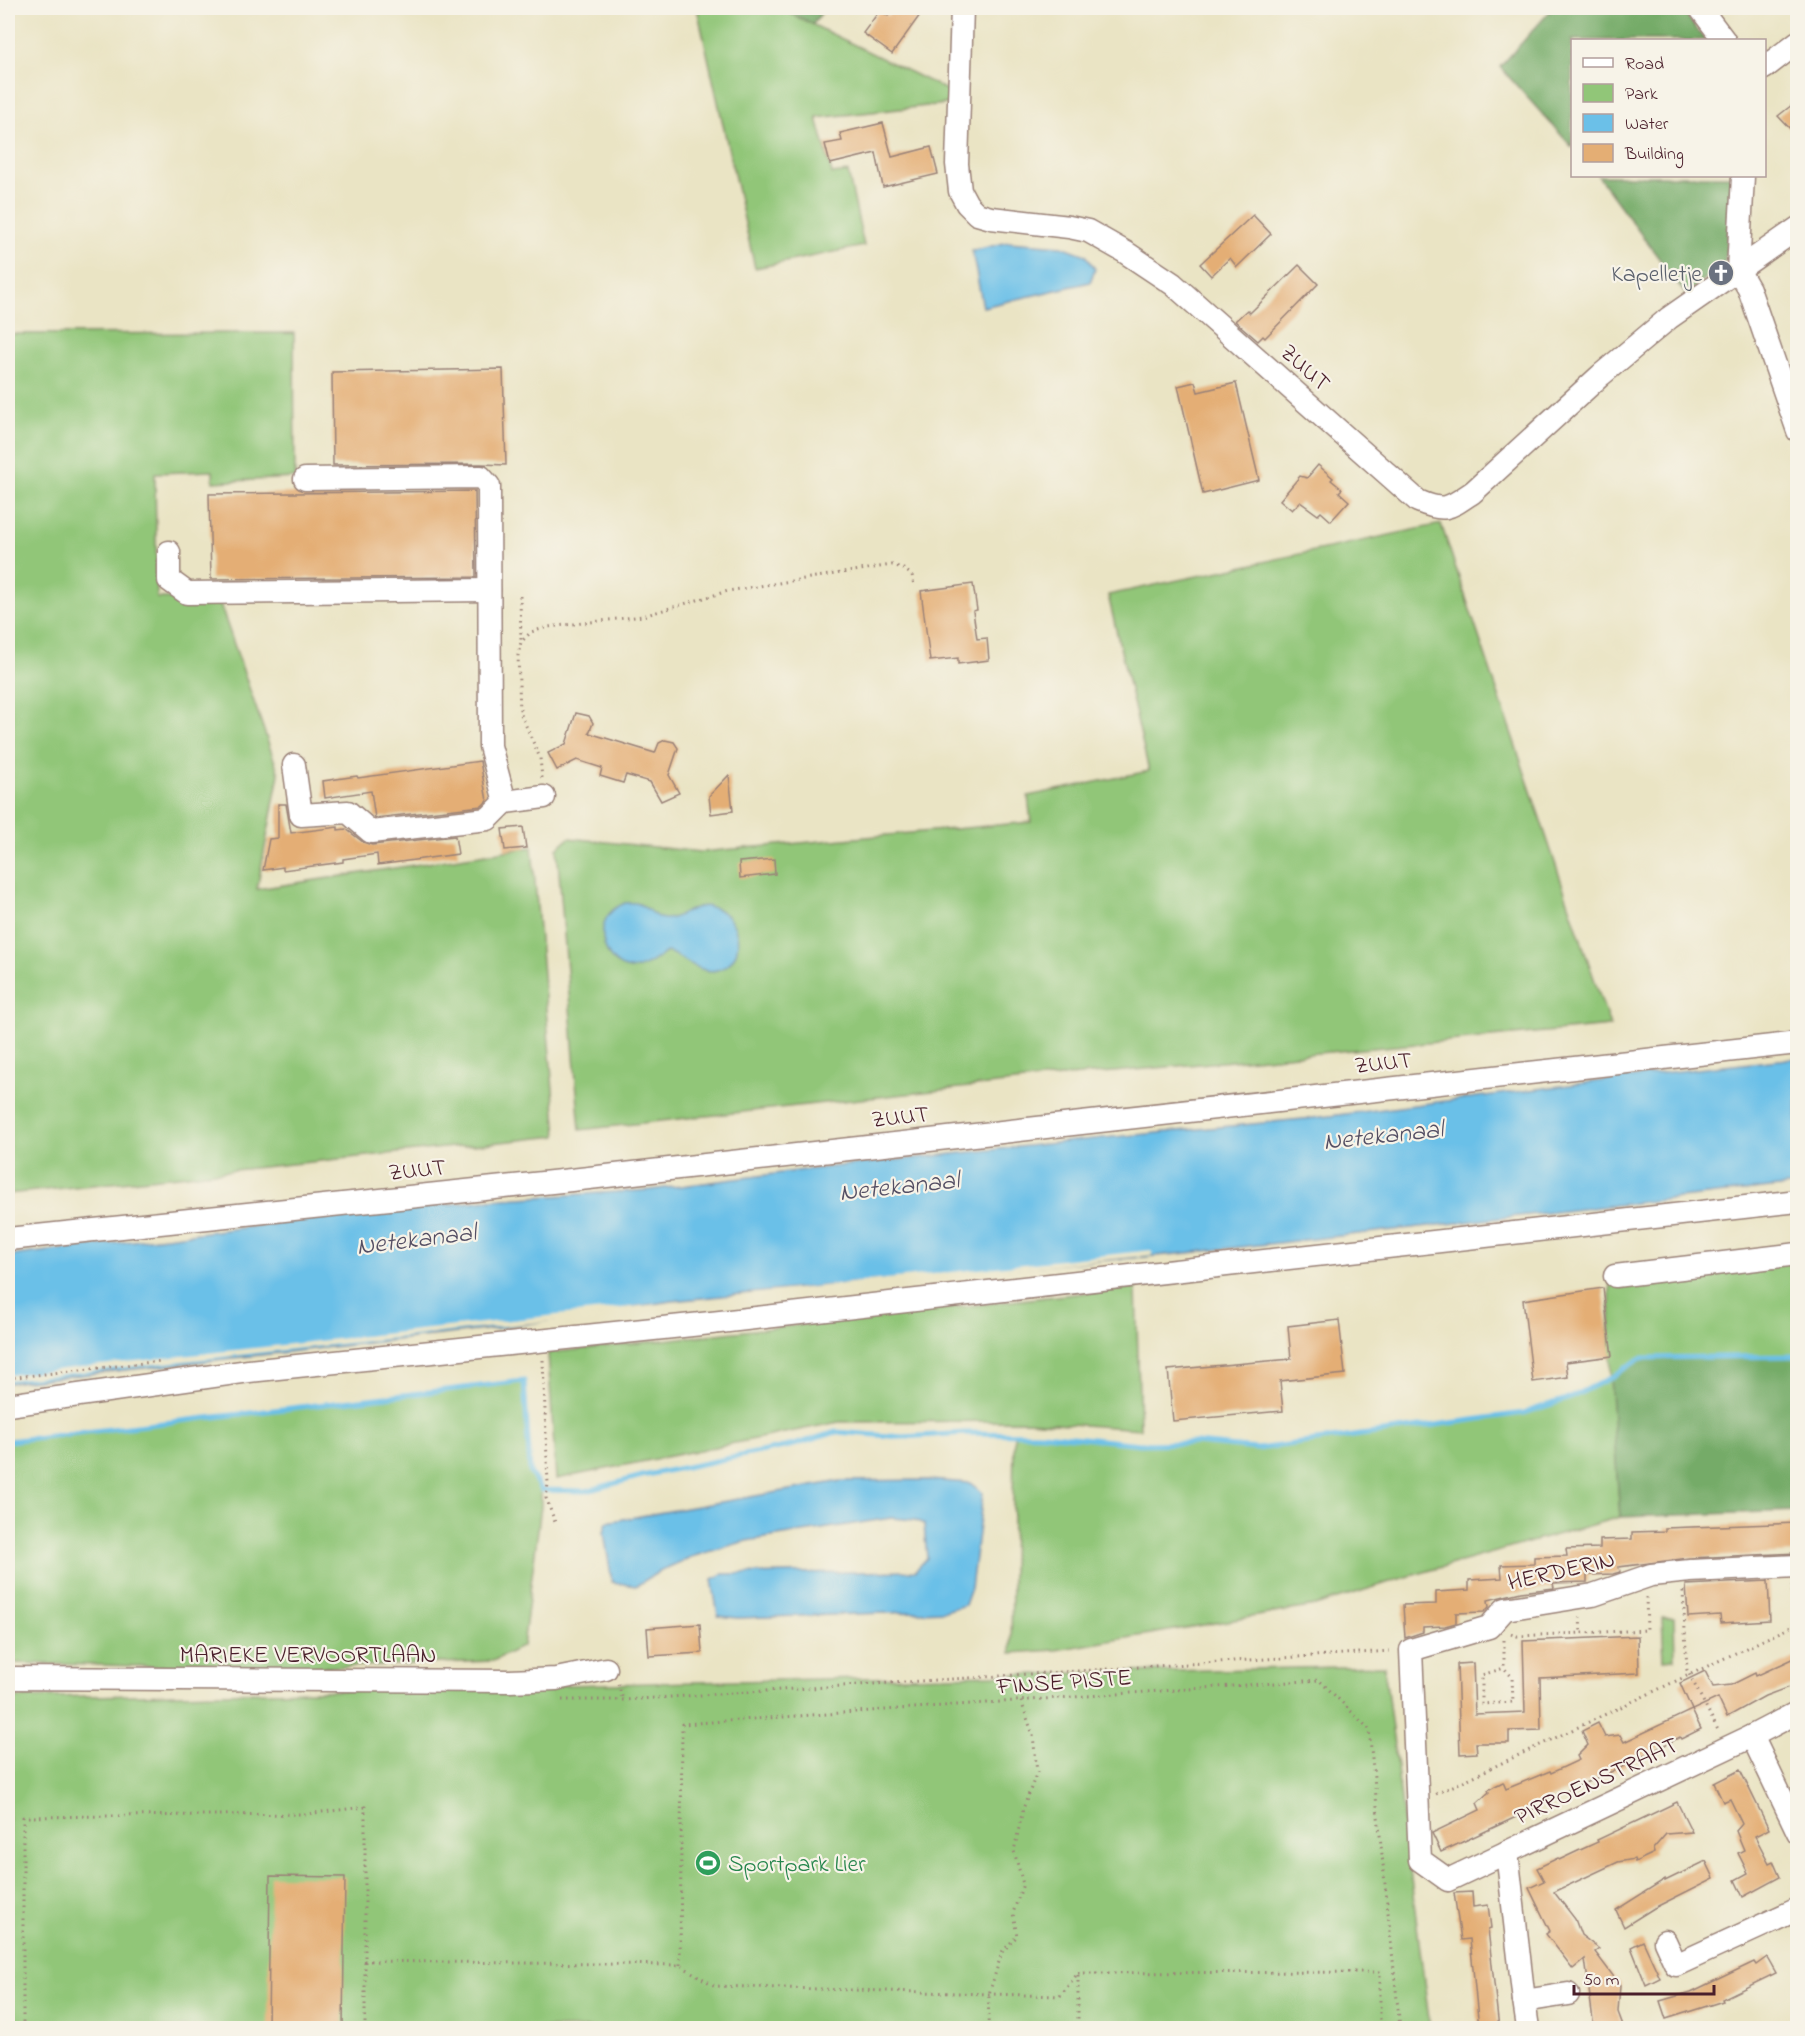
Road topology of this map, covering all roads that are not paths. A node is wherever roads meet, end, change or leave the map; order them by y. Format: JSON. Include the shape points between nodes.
{"nodes":[{"id":1,"x":962,"y":8,"type":"edge"},
{"id":2,"x":1700,"y":8,"type":"edge"},
{"id":3,"x":1723,"y":39,"type":"edge"},
{"id":4,"x":1797,"y":42,"type":"edge"},
{"id":5,"x":1766,"y":66,"type":"edge"},
{"id":6,"x":1743,"y":177,"type":"edge"},
{"id":7,"x":1797,"y":228,"type":"edge"},
{"id":8,"x":1738,"y":270,"type":"junction"},
{"id":9,"x":1797,"y":431,"type":"edge"},
{"id":10,"x":305,"y":479,"type":"dead end"},
{"id":11,"x":169,"y":552,"type":"dead end"},
{"id":12,"x":489,"y":590,"type":"junction"},
{"id":13,"x":294,"y":765,"type":"dead end"},
{"id":14,"x":544,"y":797,"type":"road end"},
{"id":15,"x":505,"y":802,"type":"junction"},
{"id":16,"x":1797,"y":1043,"type":"edge"},
{"id":17,"x":1797,"y":1201,"type":"edge"},
{"id":18,"x":8,"y":1239,"type":"edge"},
{"id":19,"x":1797,"y":1254,"type":"edge"},
{"id":20,"x":1615,"y":1275,"type":"dead end"},
{"id":21,"x":8,"y":1405,"type":"edge"},
{"id":22,"x":1794,"y":1567,"type":"edge"},
{"id":23,"x":606,"y":1669,"type":"dead end"},
{"id":24,"x":8,"y":1678,"type":"edge"},
{"id":25,"x":1797,"y":1712,"type":"edge"},
{"id":26,"x":1752,"y":1736,"type":"junction"},
{"id":27,"x":1797,"y":1832,"type":"edge"},
{"id":28,"x":1507,"y":1852,"type":"junction"},
{"id":29,"x":1420,"y":1860,"type":"joint"},
{"id":30,"x":1797,"y":1909,"type":"edge"},
{"id":31,"x":1665,"y":1941,"type":"dead end"},
{"id":32,"x":1568,"y":1994,"type":"dead end"},
{"id":33,"x":1524,"y":2001,"type":"junction"},
{"id":34,"x":1528,"y":2028,"type":"edge"}],
"edges":[{"from":1,"to":8,"type":"street","name":"ZUUT","via":[[957,164],[960,191],[967,204],[984,216],[1088,231],[1125,252],[1173,284],[1400,486],[1432,507],[1443,509],[1473,492],[1652,332]]},
{"from":2,"to":3,"type":"street"},
{"from":4,"to":5,"type":"street"},
{"from":6,"to":8,"type":"street"},
{"from":7,"to":8,"type":"street","name":"ZUUT"},
{"from":8,"to":9,"type":"street","via":[[1749,289]]},
{"from":10,"to":12,"type":"street","via":[[481,477],[489,486]]},
{"from":11,"to":12,"type":"street","via":[[169,580],[187,593]]},
{"from":12,"to":15,"type":"street","via":[[490,746]]},
{"from":13,"to":15,"type":"street","via":[[301,815],[348,812],[371,832],[488,819]]},
{"from":14,"to":15,"type":"street"},
{"from":16,"to":18,"type":"street","name":"ZUUT"},
{"from":17,"to":21,"type":"street","via":[[249,1371]]},
{"from":19,"to":20,"type":"street"},
{"from":22,"to":29,"type":"street","name":"HERDERIN","via":[[1645,1576],[1593,1595],[1505,1609],[1489,1627],[1411,1650]]},
{"from":23,"to":24,"type":"street","name":"MARIEKE VERVOORTLAAN","via":[[556,1679],[510,1682]]},
{"from":25,"to":26,"type":"street","name":"PIRROENSTRAAT"},
{"from":26,"to":27,"type":"street"},
{"from":26,"to":28,"type":"street","name":"PIRROENSTRAAT"},
{"from":28,"to":29,"type":"street","name":"PIRROENSTRAAT","via":[[1448,1880]]},
{"from":28,"to":33,"type":"street"},
{"from":30,"to":31,"type":"street","via":[[1676,1965]]},
{"from":32,"to":33,"type":"street"},
{"from":33,"to":34,"type":"street"}]}
